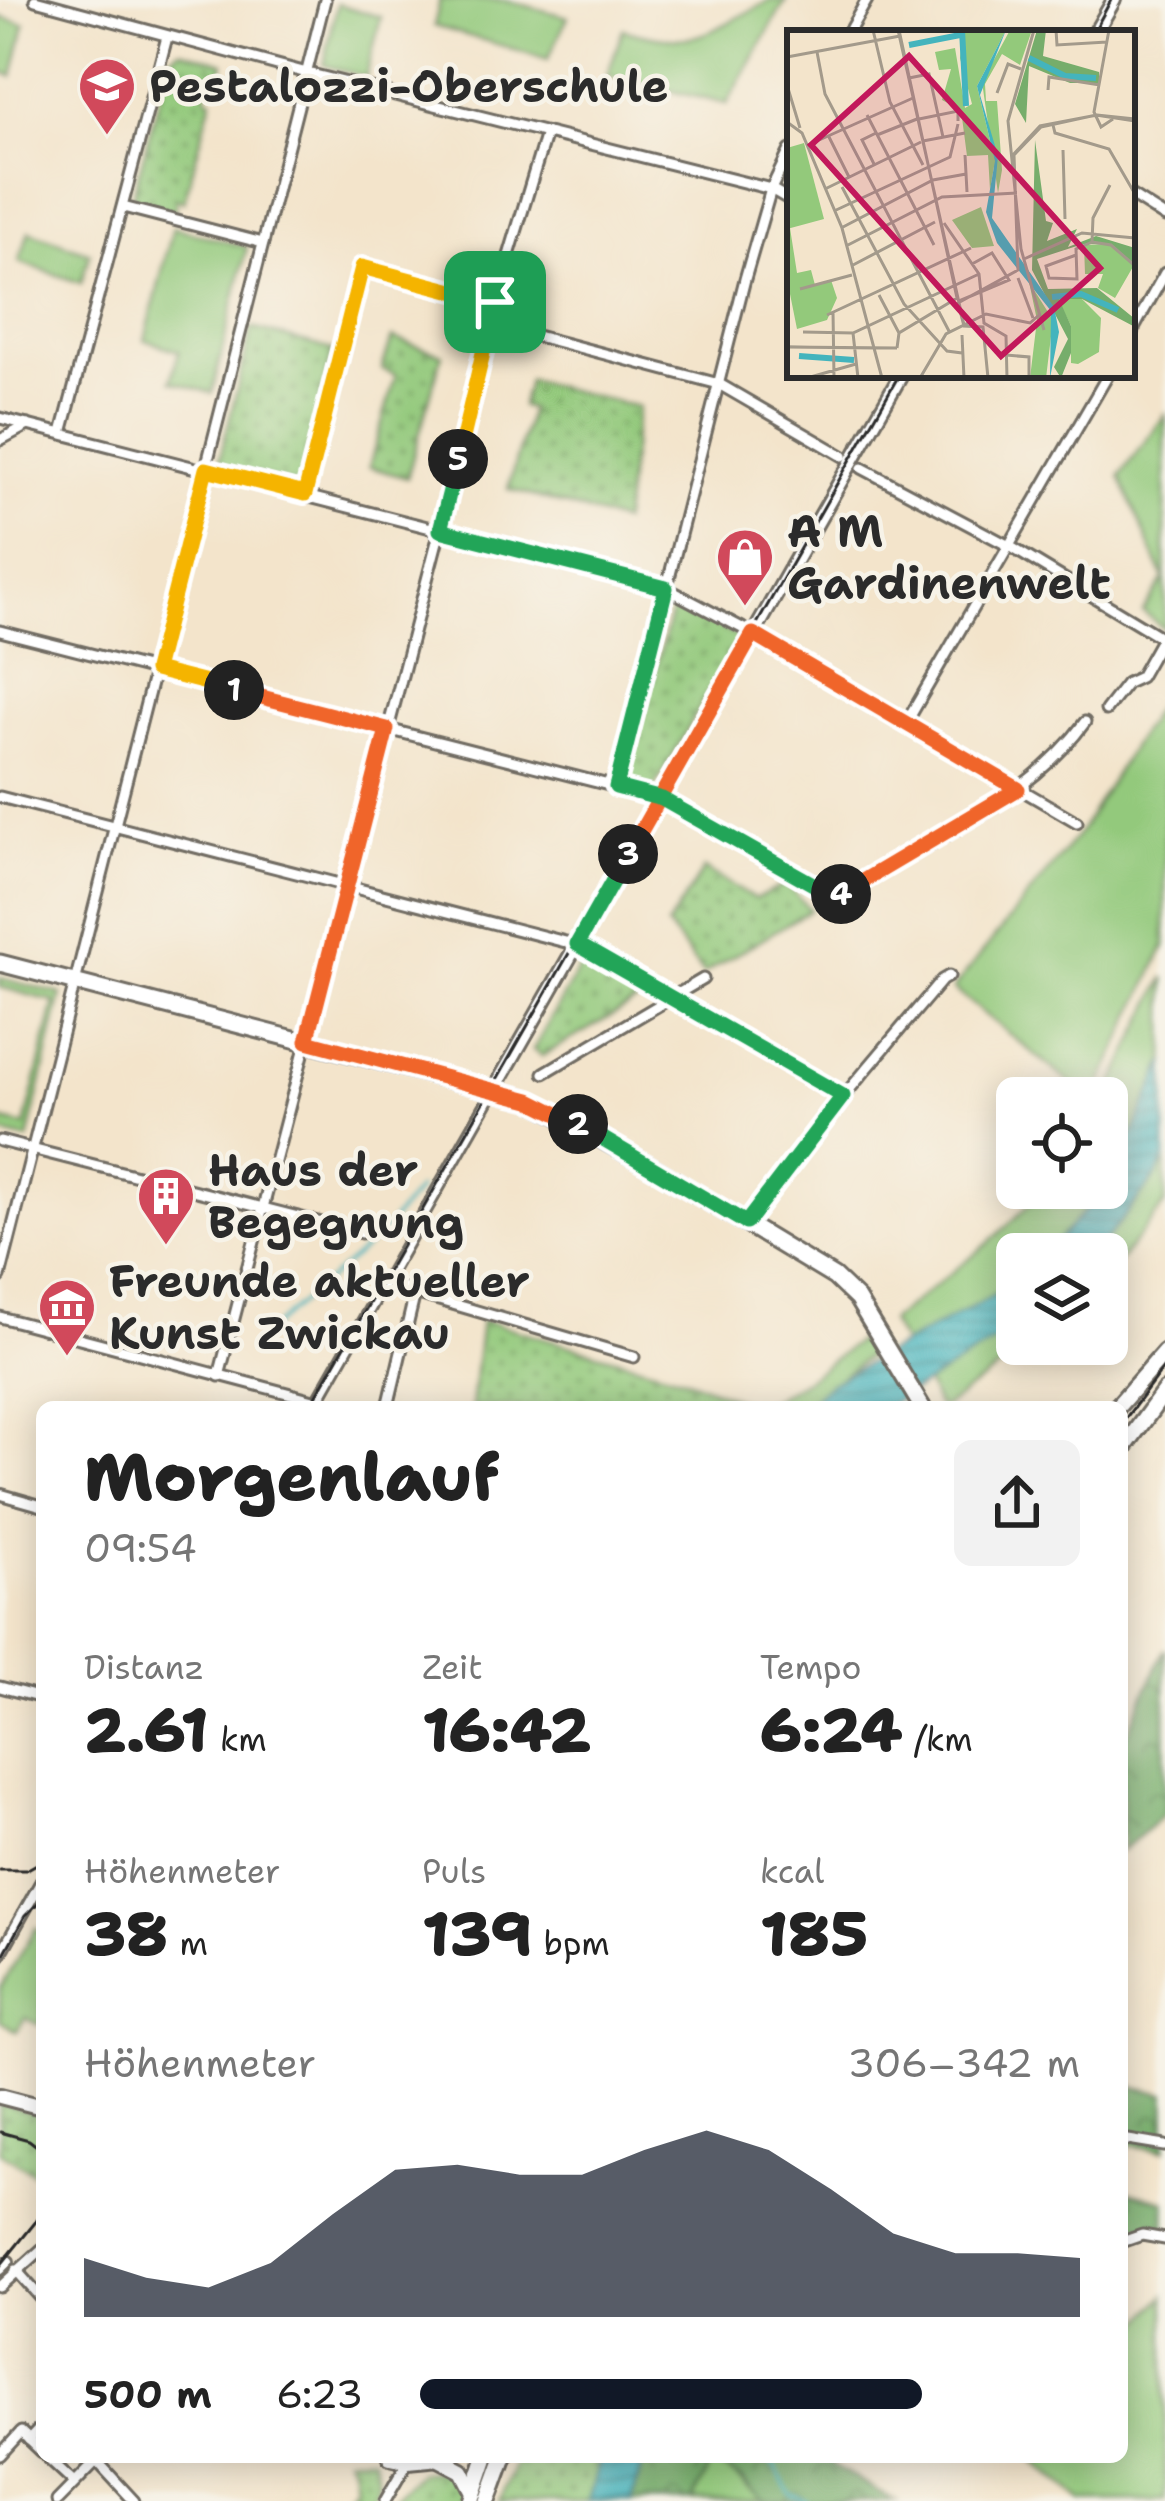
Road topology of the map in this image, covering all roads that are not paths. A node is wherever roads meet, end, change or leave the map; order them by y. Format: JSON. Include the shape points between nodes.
{"nodes":[{"id":1,"x":35,"y":0,"type":"edge"},
{"id":2,"x":325,"y":0,"type":"edge"},
{"id":3,"x":867,"y":0,"type":"edge"},
{"id":4,"x":1114,"y":0,"type":"edge"},
{"id":5,"x":850,"y":29,"type":"edge"},
{"id":6,"x":1097,"y":30,"type":"edge"},
{"id":7,"x":167,"y":37,"type":"junction"},
{"id":8,"x":307,"y":73,"type":"junction"},
{"id":9,"x":547,"y":134,"type":"junction"},
{"id":10,"x":787,"y":156,"type":"edge"},
{"id":11,"x":771,"y":188,"type":"junction"},
{"id":12,"x":787,"y":198,"type":"edge"},
{"id":13,"x":1135,"y":198,"type":"edge"},
{"id":14,"x":123,"y":207,"type":"junction"},
{"id":15,"x":1165,"y":217,"type":"edge"},
{"id":16,"x":262,"y":243,"type":"junction"},
{"id":17,"x":1165,"y":273,"type":"edge"},
{"id":18,"x":495,"y":302,"type":"junction"},
{"id":19,"x":491,"y":324,"type":"junction"},
{"id":20,"x":1135,"y":327,"type":"edge"},
{"id":21,"x":899,"y":378,"type":"edge"},
{"id":22,"x":1106,"y":379,"type":"edge"},
{"id":23,"x":718,"y":384,"type":"junction"},
{"id":24,"x":0,"y":418,"type":"edge"},
{"id":25,"x":28,"y":425,"type":"junction"},
{"id":26,"x":62,"y":433,"type":"junction"},
{"id":27,"x":0,"y":440,"type":"edge"},
{"id":28,"x":843,"y":456,"type":"dead end"},
{"id":29,"x":862,"y":468,"type":"dead end"},
{"id":30,"x":206,"y":469,"type":"junction"},
{"id":31,"x":305,"y":494,"type":"junction"},
{"id":32,"x":440,"y":530,"type":"junction"},
{"id":33,"x":1011,"y":547,"type":"junction"},
{"id":34,"x":666,"y":588,"type":"junction"},
{"id":35,"x":0,"y":631,"type":"edge"},
{"id":36,"x":748,"y":631,"type":"junction"},
{"id":37,"x":155,"y":670,"type":"junction"},
{"id":38,"x":1106,"y":710,"type":"dead end"},
{"id":39,"x":1084,"y":722,"type":"dead end"},
{"id":40,"x":905,"y":725,"type":"junction"},
{"id":41,"x":387,"y":729,"type":"junction"},
{"id":42,"x":616,"y":787,"type":"junction"},
{"id":43,"x":1018,"y":789,"type":"junction"},
{"id":44,"x":0,"y":797,"type":"edge"},
{"id":45,"x":660,"y":798,"type":"junction"},
{"id":46,"x":1077,"y":822,"type":"dead end"},
{"id":47,"x":116,"y":826,"type":"junction"},
{"id":48,"x":347,"y":884,"type":"junction"},
{"id":49,"x":577,"y":944,"type":"junction"},
{"id":50,"x":0,"y":963,"type":"edge"},
{"id":51,"x":949,"y":976,"type":"dead end"},
{"id":52,"x":703,"y":980,"type":"dead end"},
{"id":53,"x":77,"y":981,"type":"junction"},
{"id":54,"x":675,"y":998,"type":"junction"},
{"id":55,"x":307,"y":1041,"type":"junction"},
{"id":56,"x":544,"y":1073,"type":"dead end"},
{"id":57,"x":494,"y":1090,"type":"junction"},
{"id":58,"x":843,"y":1096,"type":"junction"},
{"id":59,"x":0,"y":1141,"type":"edge"},
{"id":60,"x":35,"y":1149,"type":"junction"},
{"id":61,"x":263,"y":1207,"type":"junction"},
{"id":62,"x":746,"y":1223,"type":"junction"},
{"id":63,"x":361,"y":1233,"type":"dead end"},
{"id":64,"x":0,"y":1277,"type":"edge"},
{"id":65,"x":386,"y":1279,"type":"junction"},
{"id":66,"x":415,"y":1293,"type":"junction"},
{"id":67,"x":0,"y":1317,"type":"edge"},
{"id":68,"x":1165,"y":1352,"type":"edge"},
{"id":69,"x":634,"y":1357,"type":"dead end"},
{"id":70,"x":219,"y":1376,"type":"junction"},
{"id":71,"x":1165,"y":1391,"type":"edge"},
{"id":72,"x":306,"y":1401,"type":"edge"},
{"id":73,"x":318,"y":1401,"type":"edge"},
{"id":74,"x":389,"y":1401,"type":"edge"},
{"id":75,"x":918,"y":1401,"type":"edge"},
{"id":76,"x":1122,"y":1401,"type":"edge"},
{"id":77,"x":1128,"y":1442,"type":"edge"},
{"id":78,"x":2,"y":1494,"type":"edge"},
{"id":79,"x":36,"y":1504,"type":"edge"},
{"id":80,"x":0,"y":1510,"type":"edge"},
{"id":81,"x":0,"y":1687,"type":"edge"},
{"id":82,"x":36,"y":1696,"type":"edge"},
{"id":83,"x":36,"y":1892,"type":"edge"},
{"id":84,"x":0,"y":1955,"type":"edge"},
{"id":85,"x":0,"y":2096,"type":"edge"},
{"id":86,"x":36,"y":2105,"type":"edge"},
{"id":87,"x":1128,"y":2140,"type":"edge"},
{"id":88,"x":1165,"y":2146,"type":"edge"},
{"id":89,"x":1165,"y":2239,"type":"edge"},
{"id":90,"x":1128,"y":2240,"type":"edge"},
{"id":91,"x":36,"y":2252,"type":"edge"},
{"id":92,"x":12,"y":2265,"type":"junction"},
{"id":93,"x":0,"y":2270,"type":"edge"},
{"id":94,"x":0,"y":2287,"type":"edge"},
{"id":95,"x":36,"y":2293,"type":"edge"},
{"id":96,"x":36,"y":2432,"type":"edge"},
{"id":97,"x":29,"y":2440,"type":"junction"},
{"id":98,"x":36,"y":2446,"type":"edge"},
{"id":99,"x":0,"y":2455,"type":"edge"},
{"id":100,"x":54,"y":2463,"type":"edge"},
{"id":101,"x":94,"y":2463,"type":"edge"},
{"id":102,"x":101,"y":2463,"type":"edge"},
{"id":103,"x":407,"y":2463,"type":"edge"},
{"id":104,"x":449,"y":2463,"type":"edge"},
{"id":105,"x":485,"y":2463,"type":"edge"},
{"id":106,"x":501,"y":2463,"type":"edge"},
{"id":107,"x":74,"y":2482,"type":"junction"},
{"id":108,"x":478,"y":2499,"type":"edge"},
{"id":109,"x":57,"y":2501,"type":"edge"},
{"id":110,"x":134,"y":2501,"type":"edge"},
{"id":111,"x":385,"y":2501,"type":"edge"}],
"edges":[{"from":1,"to":7,"type":"street"},
{"from":2,"to":8,"type":"street"},
{"from":3,"to":5,"type":"street"},
{"from":4,"to":6,"type":"street"},
{"from":7,"to":8,"type":"street"},
{"from":7,"to":14,"type":"street"},
{"from":8,"to":9,"type":"street"},
{"from":8,"to":16,"type":"street"},
{"from":9,"to":11,"type":"street"},
{"from":9,"to":18,"type":"street"},
{"from":10,"to":11,"type":"street"},
{"from":11,"to":12,"type":"street"},
{"from":11,"to":23,"type":"street"},
{"from":13,"to":15,"type":"street"},
{"from":14,"to":16,"type":"street"},
{"from":14,"to":26,"type":"street"},
{"from":16,"to":30,"type":"street"},
{"from":17,"to":20,"type":"street"},
{"from":18,"to":19,"type":"street"},
{"from":18,"to":31,"type":"street","via":[[362,267]]},
{"from":19,"to":23,"type":"street"},
{"from":19,"to":32,"type":"street"},
{"from":21,"to":36,"type":"street"},
{"from":22,"to":33,"type":"street"},
{"from":23,"to":28,"type":"street"},
{"from":23,"to":34,"type":"street"},
{"from":24,"to":25,"type":"street"},
{"from":25,"to":26,"type":"street"},
{"from":25,"to":27,"type":"street"},
{"from":26,"to":30,"type":"street"},
{"from":29,"to":33,"type":"street"},
{"from":30,"to":31,"type":"street"},
{"from":30,"to":37,"type":"street"},
{"from":31,"to":32,"type":"street"},
{"from":32,"to":34,"type":"street"},
{"from":32,"to":41,"type":"street"},
{"from":33,"to":38,"type":"street","via":[[1162,638],[1140,677]]},
{"from":33,"to":40,"type":"street"},
{"from":34,"to":36,"type":"street"},
{"from":34,"to":42,"type":"street"},
{"from":35,"to":37,"type":"street"},
{"from":36,"to":40,"type":"street"},
{"from":36,"to":45,"type":"street"},
{"from":37,"to":41,"type":"street"},
{"from":37,"to":47,"type":"street"},
{"from":39,"to":43,"type":"street"},
{"from":40,"to":43,"type":"street"},
{"from":41,"to":42,"type":"street"},
{"from":41,"to":48,"type":"street"},
{"from":42,"to":45,"type":"street"},
{"from":43,"to":45,"type":"street","via":[[836,897]]},
{"from":43,"to":46,"type":"street"},
{"from":44,"to":47,"type":"street"},
{"from":45,"to":49,"type":"street"},
{"from":47,"to":48,"type":"street"},
{"from":47,"to":53,"type":"street"},
{"from":48,"to":49,"type":"street"},
{"from":48,"to":55,"type":"street"},
{"from":49,"to":54,"type":"street"},
{"from":49,"to":57,"type":"street"},
{"from":50,"to":53,"type":"main road"},
{"from":51,"to":58,"type":"street"},
{"from":52,"to":54,"type":"street"},
{"from":53,"to":55,"type":"main road"},
{"from":53,"to":60,"type":"street"},
{"from":54,"to":56,"type":"street"},
{"from":54,"to":58,"type":"street"},
{"from":55,"to":57,"type":"main road"},
{"from":55,"to":61,"type":"street"},
{"from":57,"to":62,"type":"main road","via":[[549,1107]]},
{"from":57,"to":65,"type":"street"},
{"from":58,"to":62,"type":"street"},
{"from":59,"to":60,"type":"street"},
{"from":60,"to":61,"type":"street"},
{"from":60,"to":64,"type":"street"},
{"from":61,"to":63,"type":"street"},
{"from":61,"to":70,"type":"street"},
{"from":62,"to":75,"type":"main road","via":[[818,1264],[859,1303]]},
{"from":65,"to":66,"type":"street"},
{"from":65,"to":73,"type":"street"},
{"from":66,"to":69,"type":"street"},
{"from":66,"to":74,"type":"street"},
{"from":67,"to":70,"type":"street"},
{"from":68,"to":76,"type":"main road"},
{"from":70,"to":72,"type":"street"},
{"from":71,"to":77,"type":"main road"},
{"from":78,"to":79,"type":"street"},
{"from":78,"to":80,"type":"street"},
{"from":81,"to":82,"type":"street"},
{"from":83,"to":84,"type":"street"},
{"from":85,"to":86,"type":"main road"},
{"from":87,"to":88,"type":"street"},
{"from":89,"to":90,"type":"street"},
{"from":91,"to":92,"type":"street"},
{"from":92,"to":93,"type":"street"},
{"from":92,"to":94,"type":"street"},
{"from":92,"to":95,"type":"street"},
{"from":96,"to":97,"type":"street"},
{"from":97,"to":98,"type":"street"},
{"from":97,"to":99,"type":"street","via":[[21,2432]]},
{"from":100,"to":107,"type":"street"},
{"from":101,"to":107,"type":"street"},
{"from":102,"to":110,"type":"street"},
{"from":103,"to":111,"type":"street"},
{"from":104,"to":108,"type":"main road"},
{"from":105,"to":108,"type":"main road"},
{"from":106,"to":108,"type":"main road"},
{"from":107,"to":109,"type":"street"}]}
